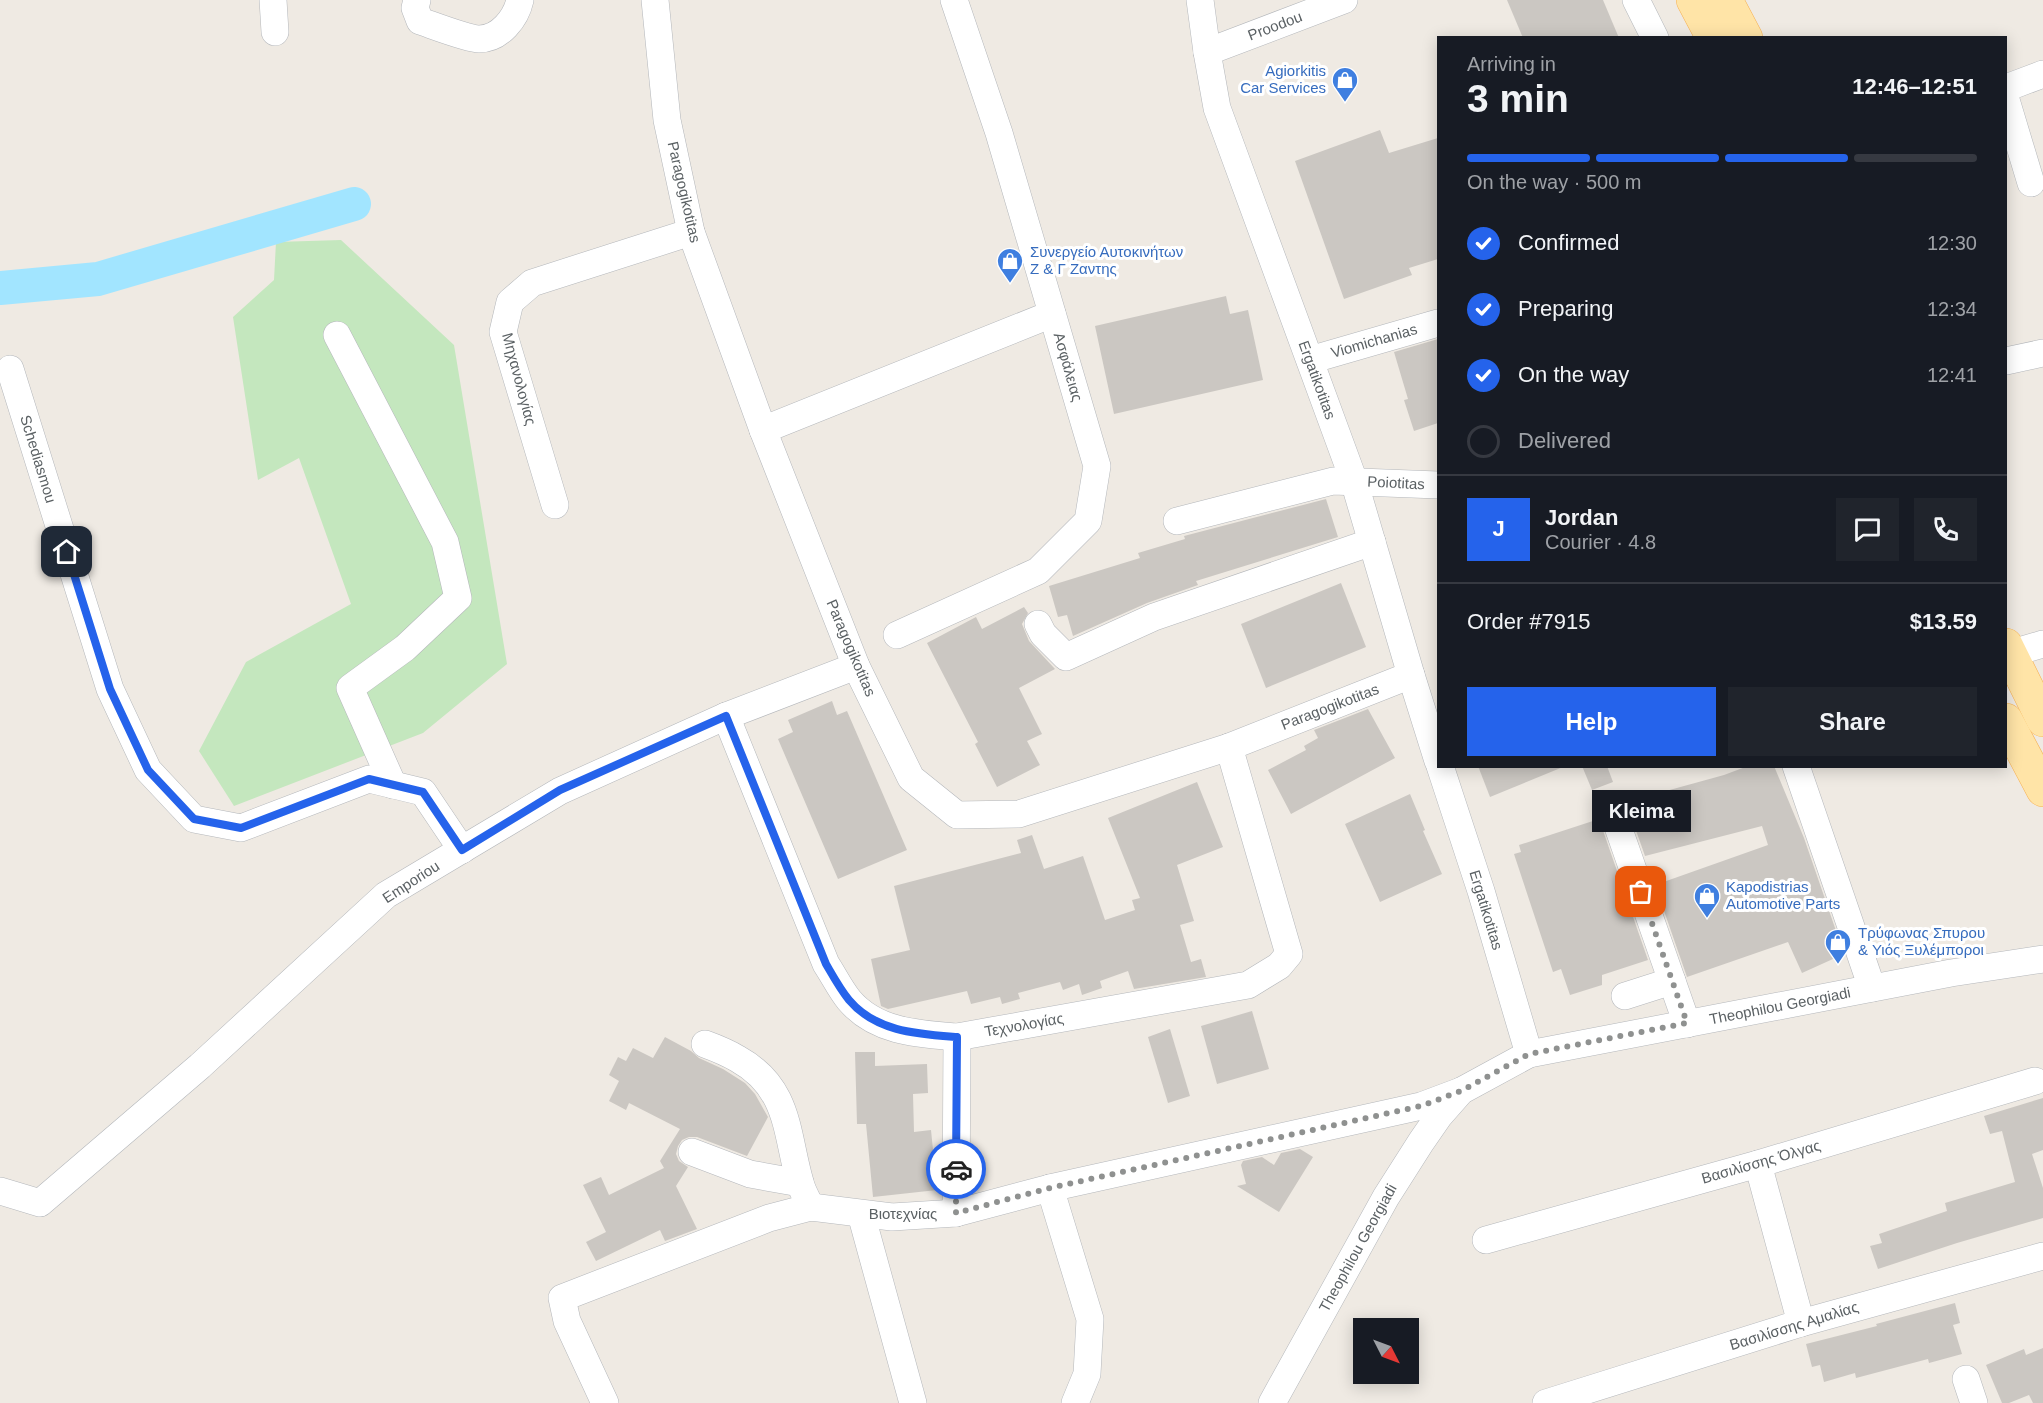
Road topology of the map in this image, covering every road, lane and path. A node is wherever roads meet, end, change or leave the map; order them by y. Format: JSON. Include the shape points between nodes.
{"nodes":[{"id":1,"x":273,"y":0,"type":"edge"},
{"id":2,"x":417,"y":0,"type":"edge"},
{"id":3,"x":520,"y":0,"type":"edge"},
{"id":4,"x":655,"y":0,"type":"edge"},
{"id":5,"x":954,"y":0,"type":"edge"},
{"id":6,"x":1200,"y":0,"type":"edge"},
{"id":7,"x":1344,"y":0,"type":"edge"},
{"id":8,"x":1636,"y":0,"type":"edge"},
{"id":9,"x":1693,"y":0,"type":"edge"},
{"id":10,"x":1726,"y":0,"type":"edge"},
{"id":11,"x":275,"y":32,"type":"dead end"},
{"id":12,"x":1654,"y":36,"type":"edge"},
{"id":13,"x":1712,"y":36,"type":"edge"},
{"id":14,"x":1745,"y":36,"type":"edge"},
{"id":15,"x":1207,"y":52,"type":"junction"},
{"id":16,"x":2043,"y":74,"type":"edge"},
{"id":17,"x":2007,"y":88,"type":"edge"},
{"id":18,"x":2007,"y":103,"type":"edge"},
{"id":19,"x":2031,"y":183,"type":"dead end"},
{"id":20,"x":691,"y":232,"type":"junction"},
{"id":21,"x":1052,"y":314,"type":"junction"},
{"id":22,"x":1437,"y":323,"type":"edge"},
{"id":23,"x":337,"y":335,"type":"dead end"},
{"id":24,"x":2043,"y":353,"type":"edge"},
{"id":25,"x":1310,"y":360,"type":"junction"},
{"id":26,"x":2007,"y":361,"type":"edge"},
{"id":27,"x":10,"y":369,"type":"dead end"},
{"id":28,"x":763,"y":430,"type":"junction"},
{"id":29,"x":1354,"y":481,"type":"junction"},
{"id":30,"x":1437,"y":485,"type":"edge"},
{"id":31,"x":555,"y":505,"type":"dead end"},
{"id":32,"x":1177,"y":521,"type":"dead end"},
{"id":33,"x":1372,"y":542,"type":"junction"},
{"id":34,"x":1038,"y":624,"type":"dead end"},
{"id":35,"x":897,"y":635,"type":"dead end"},
{"id":36,"x":2043,"y":644,"type":"edge"},
{"id":37,"x":2007,"y":649,"type":"edge"},
{"id":38,"x":856,"y":666,"type":"junction"},
{"id":39,"x":1411,"y":675,"type":"junction"},
{"id":40,"x":726,"y":716,"type":"junction"},
{"id":41,"x":2043,"y":720,"type":"edge"},
{"id":42,"x":2007,"y":722,"type":"edge"},
{"id":43,"x":1229,"y":747,"type":"junction"},
{"id":44,"x":1437,"y":758,"type":"edge"},
{"id":45,"x":1441,"y":768,"type":"edge"},
{"id":46,"x":1797,"y":768,"type":"edge"},
{"id":47,"x":393,"y":785,"type":"junction"},
{"id":48,"x":2043,"y":790,"type":"edge"},
{"id":49,"x":1610,"y":804,"type":"dead end"},
{"id":50,"x":462,"y":850,"type":"junction"},
{"id":51,"x":2043,"y":959,"type":"edge"},
{"id":52,"x":1672,"y":981,"type":"junction"},
{"id":53,"x":1872,"y":988,"type":"junction"},
{"id":54,"x":1624,"y":996,"type":"dead end"},
{"id":55,"x":1687,"y":1023,"type":"junction"},
{"id":56,"x":957,"y":1037,"type":"junction"},
{"id":57,"x":705,"y":1044,"type":"dead end"},
{"id":58,"x":1529,"y":1054,"type":"junction"},
{"id":59,"x":2035,"y":1081,"type":"dead end"},
{"id":60,"x":1461,"y":1091,"type":"junction"},
{"id":61,"x":692,"y":1152,"type":"dead end"},
{"id":62,"x":1758,"y":1164,"type":"junction"},
{"id":63,"x":1050,"y":1188,"type":"junction"},
{"id":64,"x":0,"y":1191,"type":"edge"},
{"id":65,"x":805,"y":1195,"type":"junction"},
{"id":66,"x":956,"y":1213,"type":"junction"},
{"id":67,"x":861,"y":1214,"type":"junction"},
{"id":68,"x":1486,"y":1240,"type":"dead end"},
{"id":69,"x":2043,"y":1256,"type":"edge"},
{"id":70,"x":1801,"y":1323,"type":"junction"},
{"id":71,"x":1560,"y":1401,"type":"edge"},
{"id":72,"x":605,"y":1403,"type":"edge"},
{"id":73,"x":913,"y":1403,"type":"edge"},
{"id":74,"x":1075,"y":1403,"type":"edge"},
{"id":75,"x":1272,"y":1403,"type":"edge"}],
"edges":[{"from":1,"to":11,"type":"street"},
{"from":2,"to":3,"type":"street","via":[[415,8],[420,21],[478,40],[497,35],[517,13]]},
{"from":4,"to":20,"type":"street","name":"Paragogikotitas","via":[[667,120]]},
{"from":5,"to":21,"type":"street","name":"Ασφάλειας","via":[[999,133]]},
{"from":6,"to":15,"type":"street","name":"Ergatikotitas"},
{"from":7,"to":15,"type":"street","name":"Proodou"},
{"from":8,"to":12,"type":"street"},
{"from":9,"to":13,"type":"main road"},
{"from":10,"to":14,"type":"main road"},
{"from":15,"to":25,"type":"street","name":"Ergatikotitas","via":[[1217,108]]},
{"from":16,"to":17,"type":"street"},
{"from":18,"to":19,"type":"street"},
{"from":20,"to":28,"type":"street","name":"Paragogikotitas"},
{"from":20,"to":31,"type":"street","name":"Μηχανολογίας","via":[[532,283],[510,303],[503,332]]},
{"from":21,"to":28,"type":"street"},
{"from":21,"to":35,"type":"street","name":"Ασφάλειας","via":[[1096,466],[1089,521],[1038,571]]},
{"from":22,"to":25,"type":"street","name":"Viomichanias"},
{"from":23,"to":47,"type":"street","via":[[445,542],[458,598],[405,648],[350,688]]},
{"from":24,"to":26,"type":"street"},
{"from":25,"to":29,"type":"street","name":"Ergatikotitas"},
{"from":27,"to":47,"type":"street","name":"Schediasmou","via":[[110,689],[148,770],[194,819],[241,828],[369,779]]},
{"from":28,"to":38,"type":"street","name":"Paragogikotitas"},
{"from":29,"to":30,"type":"street","name":"Poiotitas"},
{"from":29,"to":32,"type":"street","name":"Poiotitas","via":[[1333,481]]},
{"from":29,"to":33,"type":"street","name":"Ergatikotitas"},
{"from":33,"to":34,"type":"street","via":[[1154,617],[1066,657]]},
{"from":33,"to":39,"type":"street","name":"Ergatikotitas"},
{"from":36,"to":37,"type":"street"},
{"from":37,"to":41,"type":"main road"},
{"from":38,"to":40,"type":"street","name":"Emporiou"},
{"from":38,"to":43,"type":"street","name":"Paragogikotitas","via":[[911,778],[957,815],[1018,814]]},
{"from":39,"to":43,"type":"street","name":"Paragogikotitas"},
{"from":39,"to":44,"type":"street","name":"Ergatikotitas"},
{"from":40,"to":50,"type":"street","name":"Emporiou","via":[[560,790]]},
{"from":40,"to":56,"type":"street","name":"Τεχνολογίας","via":[[826,964],[849,1000],[875,1022],[916,1033]]},
{"from":42,"to":48,"type":"main road"},
{"from":43,"to":56,"type":"street","name":"Τεχνολογίας","via":[[1289,954],[1279,966],[1248,985]]},
{"from":45,"to":58,"type":"street","name":"Ergatikotitas"},
{"from":46,"to":53,"type":"street"},
{"from":47,"to":50,"type":"street","name":"Schediasmou","via":[[423,792]]},
{"from":49,"to":52,"type":"street"},
{"from":50,"to":64,"type":"street","name":"Emporiou","via":[[386,895],[200,1066],[40,1203]]},
{"from":51,"to":53,"type":"street","name":"Theophilou Georgiadi"},
{"from":52,"to":54,"type":"street"},
{"from":52,"to":55,"type":"street"},
{"from":53,"to":55,"type":"street","name":"Theophilou Georgiadi"},
{"from":55,"to":58,"type":"street","name":"Theophilou Georgiadi"},
{"from":56,"to":66,"type":"street"},
{"from":57,"to":65,"type":"street","via":[[738,1058],[772,1091],[787,1120]]},
{"from":58,"to":60,"type":"street","name":"Theophilou Georgiadi"},
{"from":59,"to":62,"type":"street","name":"Βασιλίσσης Όλγας"},
{"from":60,"to":63,"type":"street","name":"Βιοτεχνίας","via":[[1421,1106]]},
{"from":60,"to":75,"type":"street","name":"Theophilou Georgiadi","via":[[1420,1142],[1386,1197]]},
{"from":61,"to":65,"type":"street"},
{"from":62,"to":68,"type":"street","name":"Βασιλίσσης Όλγας"},
{"from":62,"to":70,"type":"street"},
{"from":63,"to":66,"type":"street","name":"Βιοτεχνίας"},
{"from":63,"to":74,"type":"street","via":[[1090,1319],[1087,1374]]},
{"from":65,"to":67,"type":"street","name":"Βιοτεχνίας"},
{"from":65,"to":72,"type":"street","name":"Βιοτεχνίας","via":[[769,1218],[562,1298],[567,1321]]},
{"from":66,"to":67,"type":"street","name":"Βιοτεχνίας","via":[[892,1217]]},
{"from":67,"to":73,"type":"street"},
{"from":69,"to":70,"type":"street","name":"Βασιλίσσης Αμαλίας"},
{"from":70,"to":71,"type":"street","name":"Βασιλίσσης Αμαλίας"}]}
